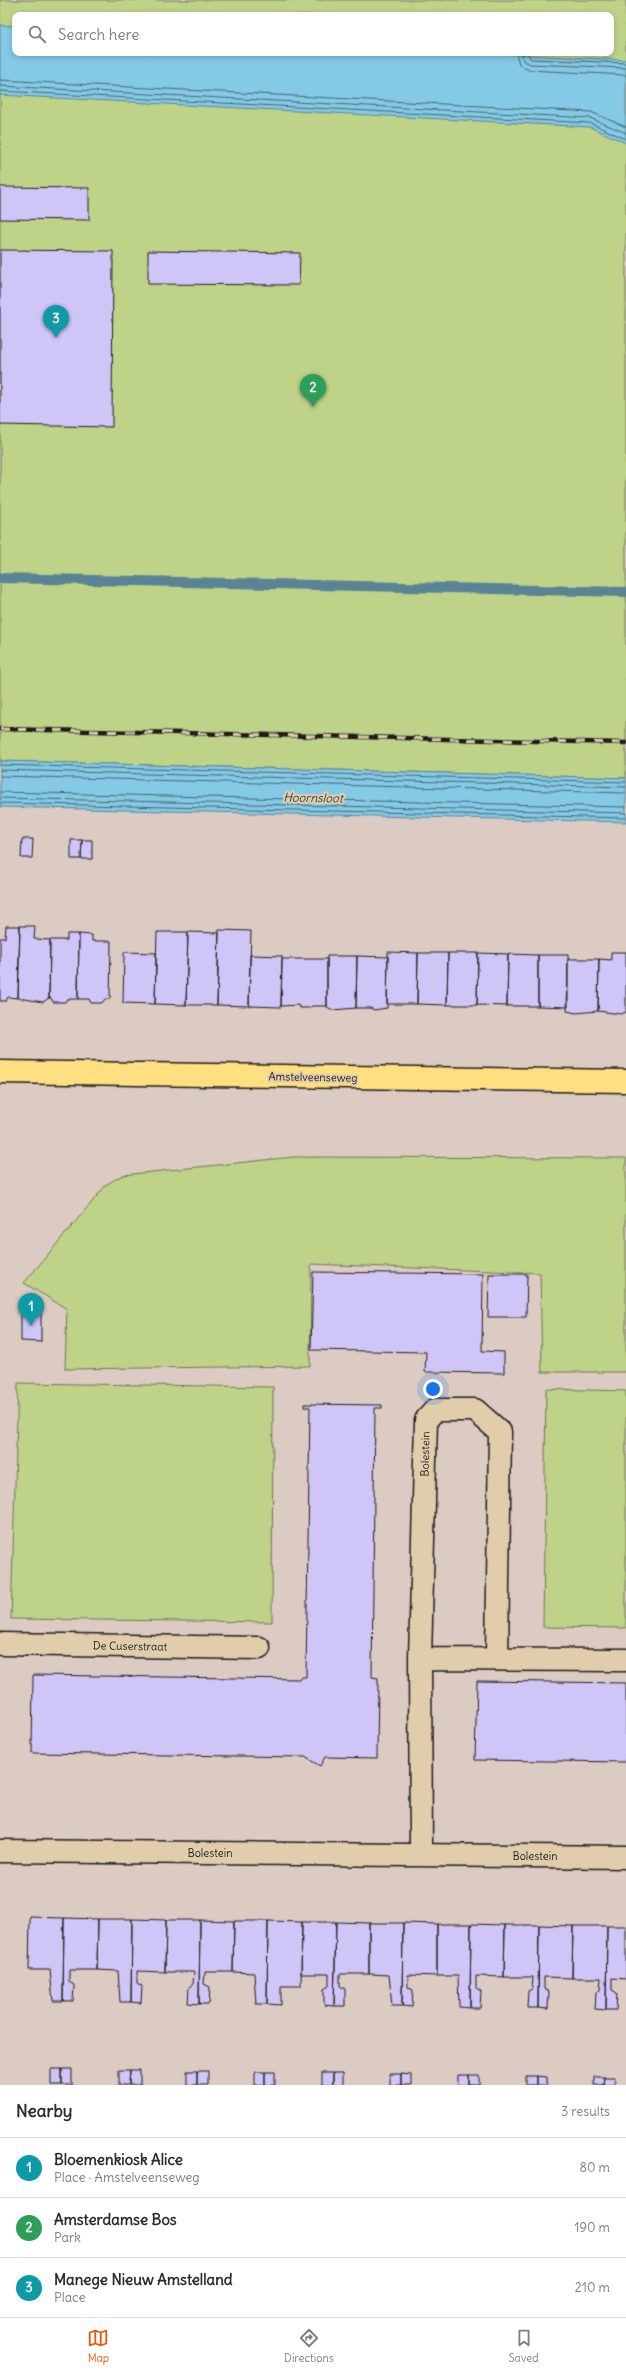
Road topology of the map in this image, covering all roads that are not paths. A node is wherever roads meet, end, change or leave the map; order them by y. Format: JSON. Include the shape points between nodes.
{"nodes":[{"id":1,"x":0,"y":1072,"type":"edge"},
{"id":2,"x":626,"y":1081,"type":"edge"},
{"id":3,"x":0,"y":1644,"type":"edge"},
{"id":4,"x":259,"y":1648,"type":"dead end"},
{"id":5,"x":420,"y":1659,"type":"junction"},
{"id":6,"x":497,"y":1659,"type":"junction"},
{"id":7,"x":626,"y":1660,"type":"edge"},
{"id":8,"x":0,"y":1851,"type":"edge"},
{"id":9,"x":421,"y":1855,"type":"junction"},
{"id":10,"x":626,"y":1857,"type":"edge"}],
"edges":[{"from":1,"to":2,"type":"main road","name":"Amstelveenseweg"},
{"from":3,"to":4,"type":"street","name":"De Cuserstraat"},
{"from":5,"to":6,"type":"street"},
{"from":5,"to":6,"type":"street","name":"Bolestein","via":[[426,1420],[434,1410],[475,1410],[500,1432]]},
{"from":5,"to":9,"type":"street","name":"Bolestein"},
{"from":6,"to":7,"type":"street"},
{"from":8,"to":9,"type":"street","name":"Bolestein"},
{"from":9,"to":10,"type":"street","name":"Bolestein"}]}
